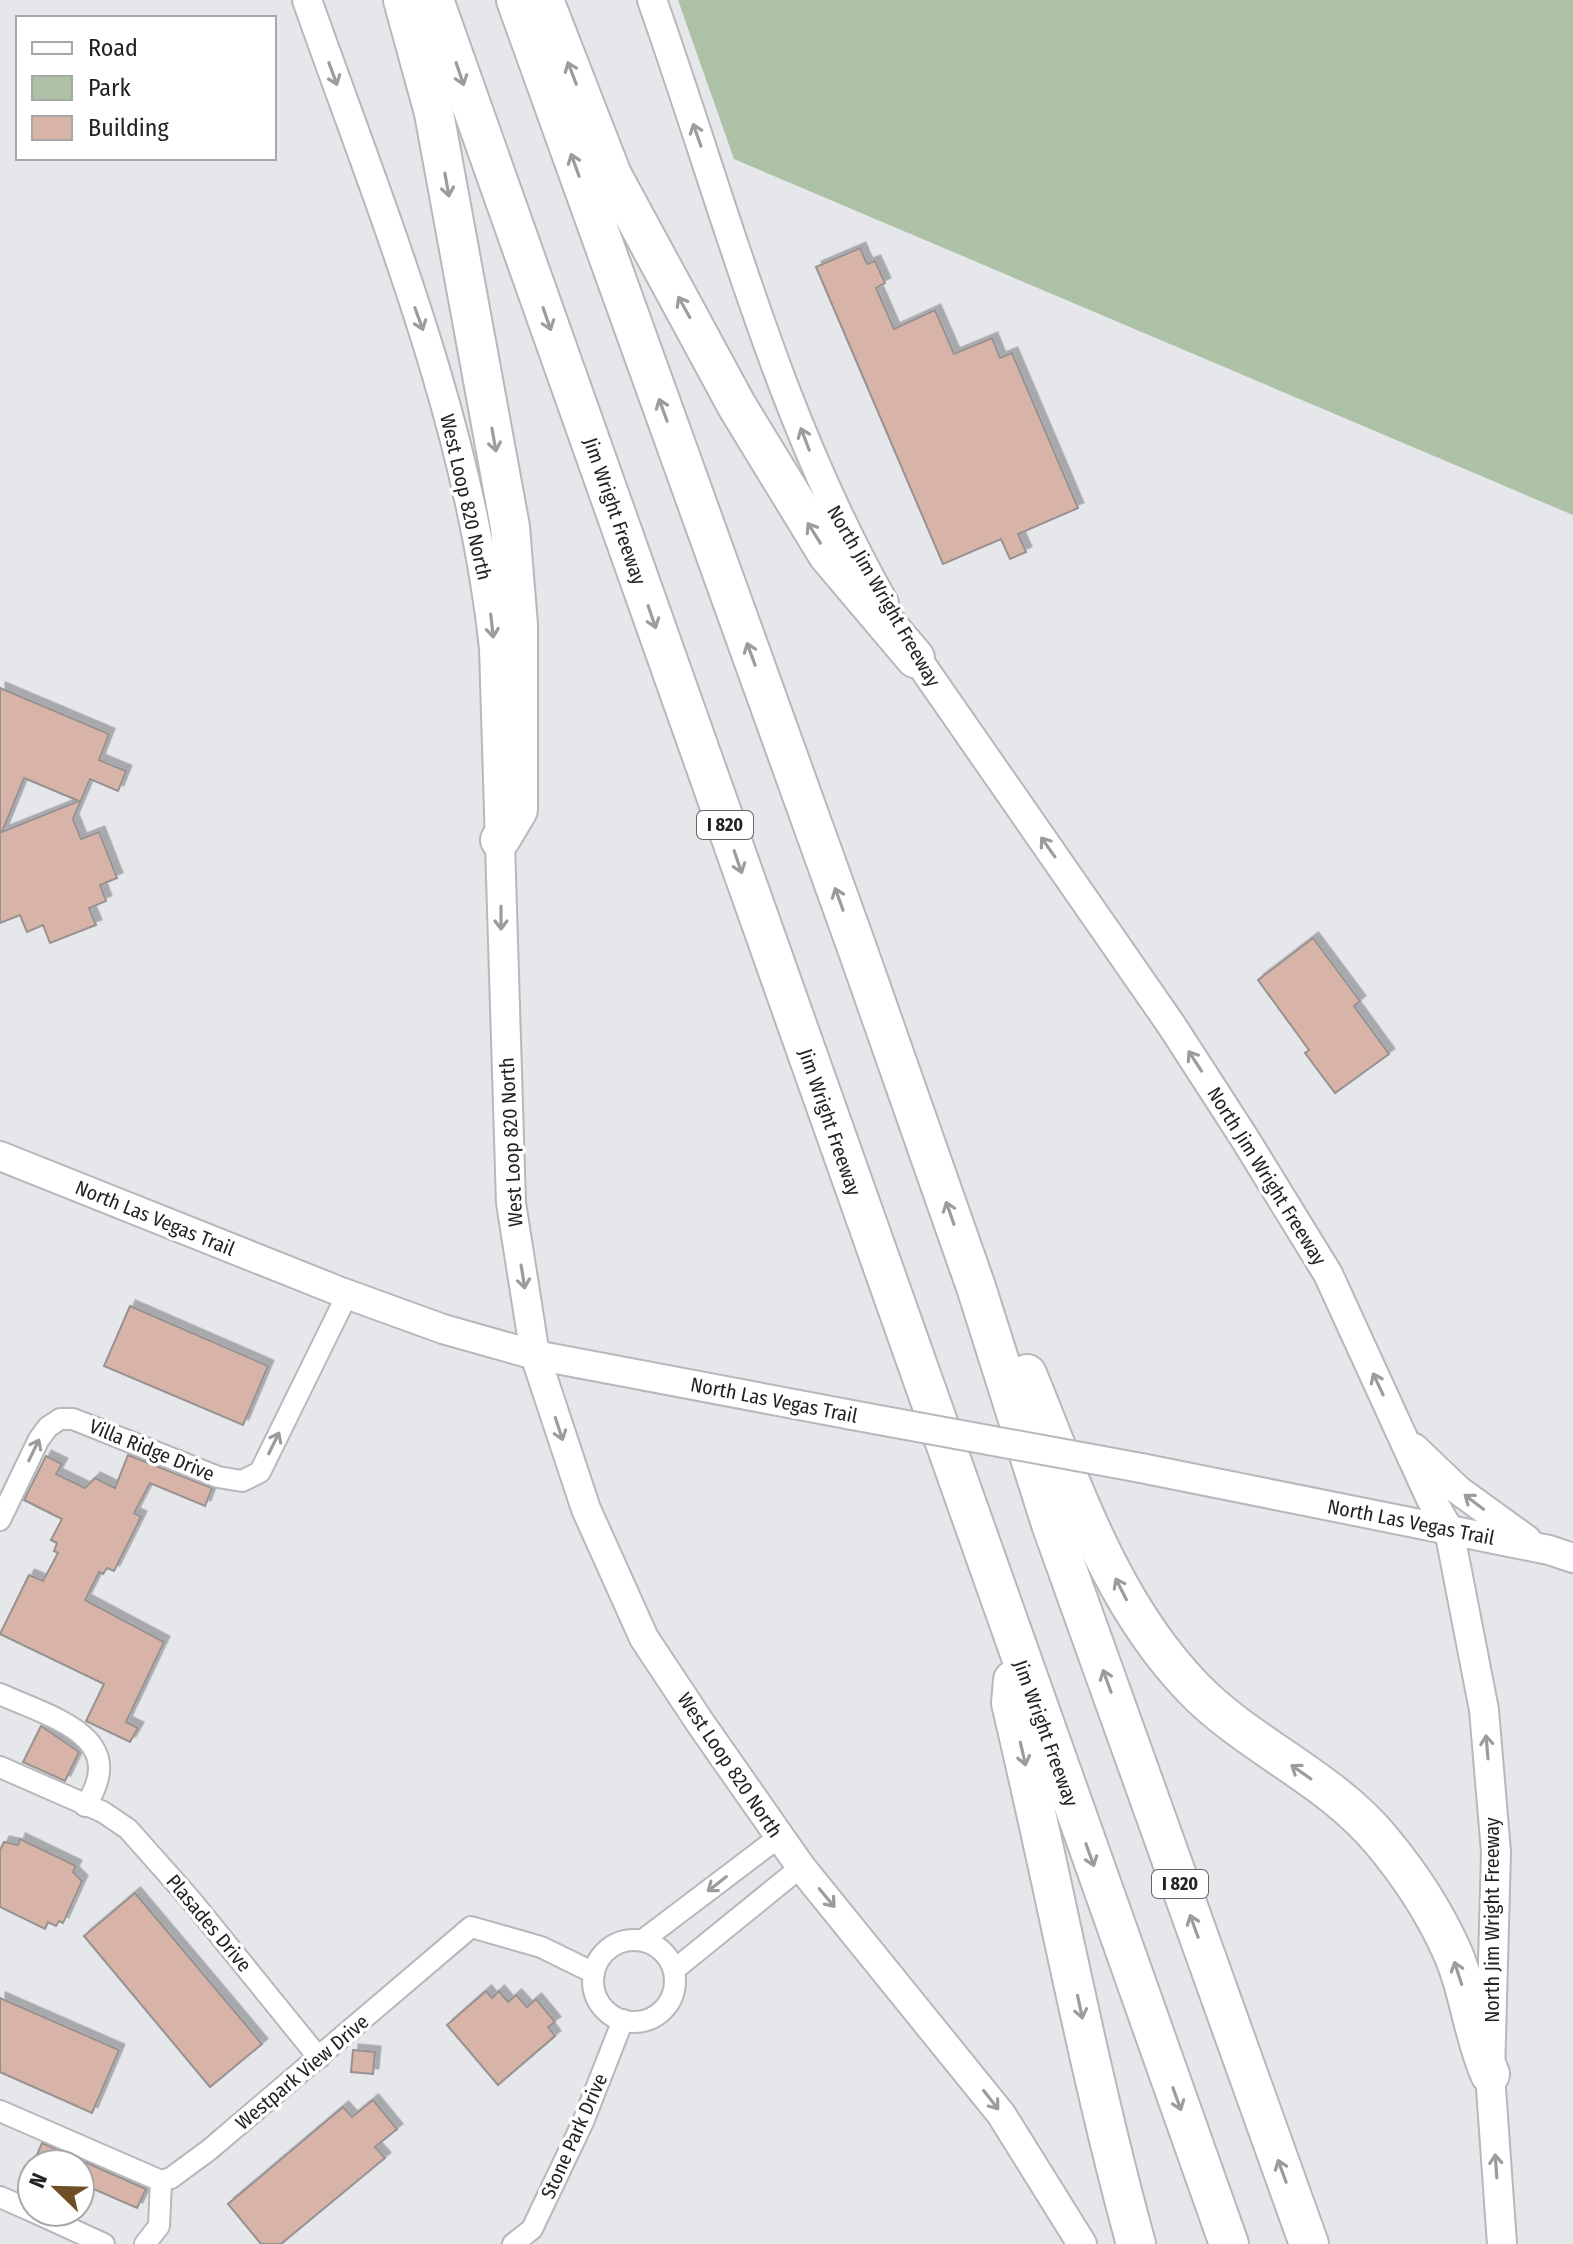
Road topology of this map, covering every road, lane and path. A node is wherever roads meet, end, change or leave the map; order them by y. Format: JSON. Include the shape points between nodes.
{"nodes":[{"id":1,"x":307,"y":0,"type":"edge"},
{"id":2,"x":403,"y":0,"type":"edge"},
{"id":3,"x":434,"y":0,"type":"edge"},
{"id":4,"x":516,"y":0,"type":"edge"},
{"id":5,"x":544,"y":0,"type":"edge"},
{"id":6,"x":652,"y":0,"type":"edge"},
{"id":7,"x":915,"y":658,"type":"junction"},
{"id":8,"x":500,"y":840,"type":"junction"},
{"id":9,"x":0,"y":1156,"type":"edge"},
{"id":10,"x":976,"y":1287,"type":"junction"},
{"id":11,"x":347,"y":1295,"type":"junction"},
{"id":12,"x":535,"y":1355,"type":"junction"},
{"id":13,"x":1402,"y":1437,"type":"junction"},
{"id":14,"x":0,"y":1520,"type":"edge"},
{"id":15,"x":1449,"y":1530,"type":"junction"},
{"id":16,"x":1538,"y":1548,"type":"junction"},
{"id":17,"x":1573,"y":1558,"type":"edge"},
{"id":18,"x":1016,"y":1649,"type":"junction"},
{"id":19,"x":0,"y":1694,"type":"edge"},
{"id":20,"x":0,"y":1767,"type":"edge"},
{"id":21,"x":85,"y":1806,"type":"junction"},
{"id":22,"x":779,"y":1837,"type":"junction"},
{"id":23,"x":801,"y":1867,"type":"junction"},
{"id":24,"x":643,"y":1940,"type":"junction"},
{"id":25,"x":674,"y":1970,"type":"junction"},
{"id":26,"x":594,"y":1973,"type":"junction"},
{"id":27,"x":623,"y":2020,"type":"junction"},
{"id":28,"x":319,"y":2058,"type":"junction"},
{"id":29,"x":1490,"y":2074,"type":"junction"},
{"id":30,"x":0,"y":2111,"type":"edge"},
{"id":31,"x":161,"y":2181,"type":"junction"},
{"id":32,"x":68,"y":2228,"type":"edge"},
{"id":33,"x":104,"y":2244,"type":"edge"},
{"id":34,"x":145,"y":2244,"type":"edge"},
{"id":35,"x":513,"y":2244,"type":"edge"},
{"id":36,"x":1082,"y":2244,"type":"edge"},
{"id":37,"x":1136,"y":2244,"type":"edge"},
{"id":38,"x":1229,"y":2244,"type":"edge"},
{"id":39,"x":1309,"y":2244,"type":"edge"},
{"id":40,"x":1502,"y":2244,"type":"edge"}],
"edges":[{"from":1,"to":8,"type":"main road","name":"West Loop 820 North","one_way":true,"via":[[434,359],[486,570]]},
{"from":2,"to":8,"type":"highway","one_way":true,"via":[[434,113],[510,527],[518,625],[518,810]]},
{"from":3,"to":18,"type":"highway","name":"Jim Wright Freeway","number":"I 820","one_way":true},
{"from":10,"to":4,"type":"highway","number":"I 820","one_way":true},
{"from":7,"to":5,"type":"highway","one_way":true,"via":[[828,555],[737,406],[612,175]]},
{"from":7,"to":6,"type":"main road","name":"North Jim Wright Freeway","one_way":true,"via":[[823,486],[770,349]]},
{"from":13,"to":7,"type":"main road","name":"North Jim Wright Freeway","one_way":true,"via":[[1328,1274],[1245,1139]]},
{"from":8,"to":12,"type":"main road","name":"West Loop 820 North","one_way":true,"via":[[511,1203]]},
{"from":9,"to":11,"type":"main road","name":"North Las Vegas Trail"},
{"from":29,"to":10,"type":"highway","one_way":true,"via":[[1450,1947],[1381,1839],[1343,1802],[1230,1721],[1141,1626],[1090,1529],[1000,1308]]},
{"from":39,"to":10,"type":"highway","number":"I 820","one_way":true,"via":[[1051,1524]]},
{"from":11,"to":12,"type":"main road","name":"North Las Vegas Trail"},
{"from":14,"to":11,"type":"street","name":"Villa Ridge Drive","one_way":true,"via":[[39,1439],[60,1419],[85,1422],[218,1477],[242,1481],[260,1472]]},
{"from":12,"to":15,"type":"main road","name":"North Las Vegas Trail","bridge":true},
{"from":12,"to":22,"type":"main road","name":"West Loop 820 North","one_way":true,"via":[[586,1509],[644,1638]]},
{"from":13,"to":15,"type":"main road","name":"North Jim Wright Freeway"},
{"from":16,"to":13,"type":"main road","one_way":true,"via":[[1458,1490]]},
{"from":15,"to":16,"type":"main road","name":"North Las Vegas Trail"},
{"from":29,"to":15,"type":"main road","name":"North Jim Wright Freeway","one_way":true,"via":[[1496,1852],[1484,1710]]},
{"from":16,"to":17,"type":"main road","name":"North Las Vegas Trail"},
{"from":18,"to":37,"type":"highway","one_way":true,"via":[[1011,1703],[1107,2138]]},
{"from":18,"to":38,"type":"highway","name":"Jim Wright Freeway","number":"I 820","one_way":true},
{"from":19,"to":21,"type":"street","via":[[75,1729],[96,1748],[99,1770]]},
{"from":20,"to":21,"type":"street","name":"Plasades Drive"},
{"from":21,"to":28,"type":"street","name":"Plasades Drive","via":[[128,1829]]},
{"from":22,"to":23,"type":"main road","name":"West Loop 820 North"},
{"from":22,"to":24,"type":"street","one_way":true},
{"from":23,"to":25,"type":"street"},
{"from":23,"to":36,"type":"main road","name":"West Loop 820 North","one_way":true,"via":[[1001,2114]]},
{"from":24,"to":25,"type":"street","via":[[662,1951]]},
{"from":24,"to":26,"type":"street","via":[[617,1944]]},
{"from":25,"to":27,"type":"street","via":[[667,2005],[648,2019]]},
{"from":26,"to":27,"type":"street","via":[[597,1997]]},
{"from":26,"to":28,"type":"street","name":"Westpark View Drive","via":[[541,1947],[471,1927]]},
{"from":27,"to":35,"type":"street","name":"Stone Park Drive","via":[[583,2122],[532,2229]]},
{"from":28,"to":31,"type":"street","name":"Westpark View Drive","via":[[209,2150]]},
{"from":40,"to":29,"type":"main road","name":"North Jim Wright Freeway","one_way":true},
{"from":30,"to":31,"type":"street"},
{"from":31,"to":34,"type":"street","via":[[159,2226]]},
{"from":32,"to":33,"type":"street"}]}
